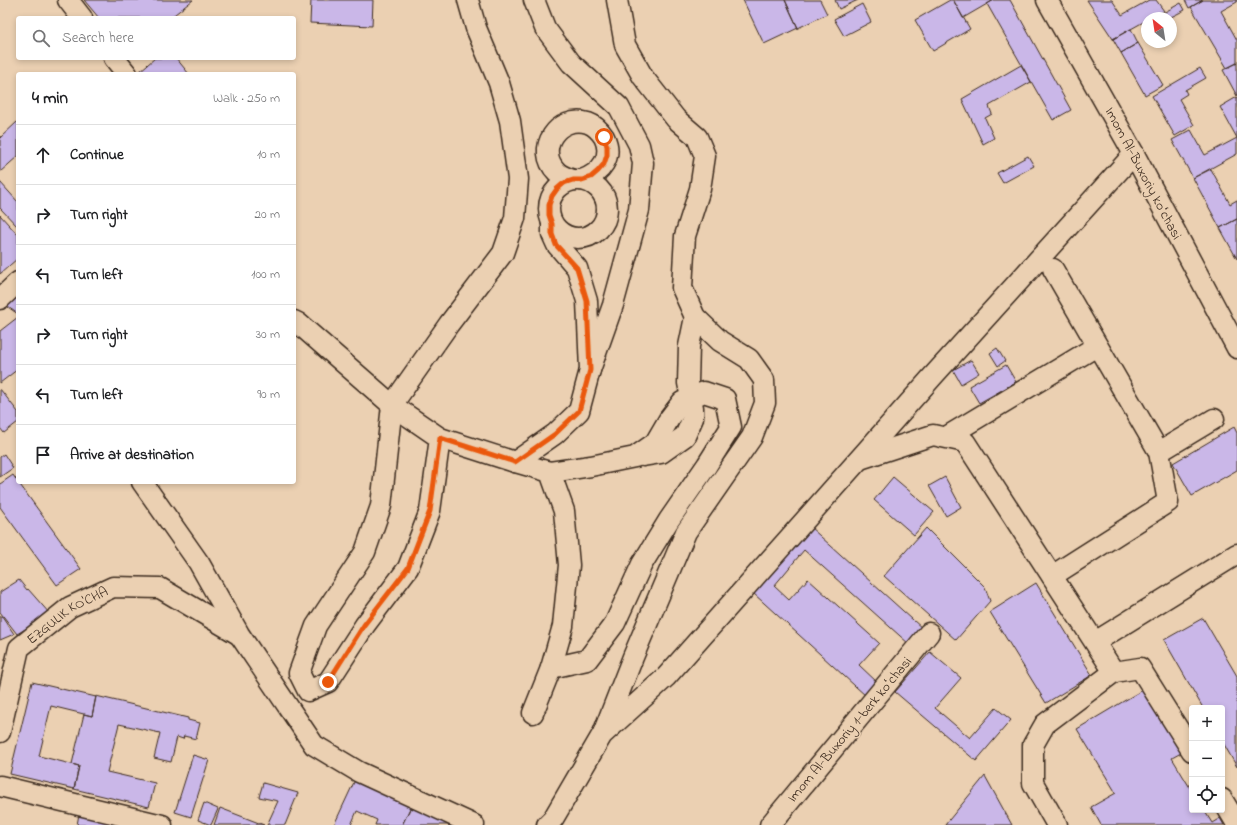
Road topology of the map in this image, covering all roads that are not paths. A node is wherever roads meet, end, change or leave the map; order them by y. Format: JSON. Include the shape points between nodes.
{"nodes":[{"id":1,"x":68,"y":0,"type":"edge"},
{"id":2,"x":468,"y":0,"type":"edge"},
{"id":3,"x":534,"y":0,"type":"edge"},
{"id":4,"x":617,"y":0,"type":"edge"},
{"id":5,"x":1047,"y":0,"type":"edge"},
{"id":6,"x":80,"y":16,"type":"edge"},
{"id":7,"x":116,"y":60,"type":"edge"},
{"id":8,"x":125,"y":72,"type":"edge"},
{"id":9,"x":1134,"y":154,"type":"junction"},
{"id":10,"x":552,"y":224,"type":"junction"},
{"id":11,"x":1053,"y":269,"type":"dead end"},
{"id":12,"x":16,"y":284,"type":"edge"},
{"id":13,"x":0,"y":299,"type":"edge"},
{"id":14,"x":695,"y":316,"type":"junction"},
{"id":15,"x":296,"y":322,"type":"edge"},
{"id":16,"x":1097,"y":346,"type":"junction"},
{"id":17,"x":1237,"y":348,"type":"edge"},
{"id":18,"x":590,"y":370,"type":"junction"},
{"id":19,"x":691,"y":398,"type":"junction"},
{"id":20,"x":392,"y":405,"type":"junction"},
{"id":21,"x":1214,"y":419,"type":"dead end"},
{"id":22,"x":440,"y":438,"type":"junction"},
{"id":23,"x":946,"y":438,"type":"junction"},
{"id":24,"x":1159,"y":452,"type":"junction"},
{"id":25,"x":860,"y":459,"type":"junction"},
{"id":26,"x":515,"y":462,"type":"junction"},
{"id":27,"x":550,"y":472,"type":"junction"},
{"id":28,"x":143,"y":484,"type":"edge"},
{"id":29,"x":1237,"y":554,"type":"edge"},
{"id":30,"x":1052,"y":576,"type":"junction"},
{"id":31,"x":929,"y":633,"type":"dead end"},
{"id":32,"x":239,"y":634,"type":"junction"},
{"id":33,"x":1095,"y":642,"type":"junction"},
{"id":34,"x":551,"y":668,"type":"junction"},
{"id":35,"x":1114,"y":672,"type":"junction"},
{"id":36,"x":533,"y":713,"type":"dead end"},
{"id":37,"x":0,"y":732,"type":"edge"},
{"id":38,"x":602,"y":735,"type":"junction"},
{"id":39,"x":1189,"y":746,"type":"edge"},
{"id":40,"x":0,"y":786,"type":"edge"},
{"id":41,"x":1225,"y":804,"type":"edge"},
{"id":42,"x":1237,"y":824,"type":"edge"},
{"id":43,"x":162,"y":825,"type":"edge"},
{"id":44,"x":474,"y":825,"type":"edge"},
{"id":45,"x":547,"y":825,"type":"edge"},
{"id":46,"x":770,"y":825,"type":"edge"},
{"id":47,"x":1057,"y":825,"type":"edge"}],
"edges":[{"from":1,"to":6,"type":"street"},
{"from":2,"to":20,"type":"street","via":[[476,28],[499,82],[510,122],[518,179],[515,218],[503,254],[448,324]]},
{"from":3,"to":18,"type":"street","via":[[545,28],[571,63],[619,107],[640,145],[643,163],[639,210],[613,305]]},
{"from":4,"to":14,"type":"street","via":[[624,45],[643,77],[676,119],[697,137],[705,156],[700,189],[685,236],[682,288]]},
{"from":5,"to":9,"type":"street","name":"Imom Al-Buxoriy koʻchasi"},
{"from":7,"to":8,"type":"street"},
{"from":9,"to":17,"type":"street","name":"Imom Al-Buxoriy koʻchasi"},
{"from":9,"to":25,"type":"street"},
{"from":10,"to":10,"type":"street","via":[[549,205],[552,196],[564,183],[578,180],[591,182],[604,195],[608,213],[600,230],[593,235],[584,238],[566,236]]},
{"from":10,"to":18,"type":"street","via":[[556,245],[577,268],[587,301]]},
{"from":11,"to":16,"type":"street"},
{"from":12,"to":13,"type":"street"},
{"from":14,"to":19,"type":"street","via":[[689,346],[688,383]]},
{"from":14,"to":38,"type":"street","via":[[720,341],[749,359],[764,380],[766,403],[752,437],[686,532]]},
{"from":15,"to":20,"type":"street"},
{"from":16,"to":23,"type":"street"},
{"from":16,"to":24,"type":"street"},
{"from":18,"to":26,"type":"street","via":[[579,411],[555,434]]},
{"from":19,"to":27,"type":"street","via":[[693,418],[685,436],[661,453]]},
{"from":19,"to":34,"type":"street","via":[[704,392],[724,399],[731,427],[642,564],[615,623],[587,660]]},
{"from":20,"to":22,"type":"street"},
{"from":20,"to":22,"type":"street","via":[[381,506],[365,552],[316,626],[299,673],[308,691],[328,682],[364,625],[408,568],[430,511]]},
{"from":21,"to":24,"type":"street"},
{"from":22,"to":26,"type":"street"},
{"from":23,"to":25,"type":"street","via":[[933,435]]},
{"from":23,"to":30,"type":"street","via":[[965,442]]},
{"from":24,"to":30,"type":"street","via":[[1168,502]]},
{"from":25,"to":38,"type":"street","via":[[666,676]]},
{"from":26,"to":27,"type":"street"},
{"from":27,"to":34,"type":"street","via":[[564,511],[569,565],[563,626]]},
{"from":28,"to":32,"type":"street","via":[[199,563]]},
{"from":29,"to":33,"type":"street"},
{"from":30,"to":33,"type":"street"},
{"from":31,"to":46,"type":"street","name":"Imom Al-Buxoriy 1-berk koʻchasi"},
{"from":32,"to":37,"type":"street","name":"EZGULIK KO'CHA","via":[[160,588],[113,587],[70,607],[19,648]]},
{"from":32,"to":44,"type":"street","via":[[314,745],[359,772]]},
{"from":33,"to":35,"type":"street"},
{"from":34,"to":36,"type":"street"},
{"from":35,"to":39,"type":"street","via":[[1140,668]]},
{"from":35,"to":47,"type":"street","via":[[1045,724],[1034,746],[1033,783]]},
{"from":38,"to":45,"type":"street"},
{"from":40,"to":43,"type":"street"},
{"from":41,"to":42,"type":"street"}]}
